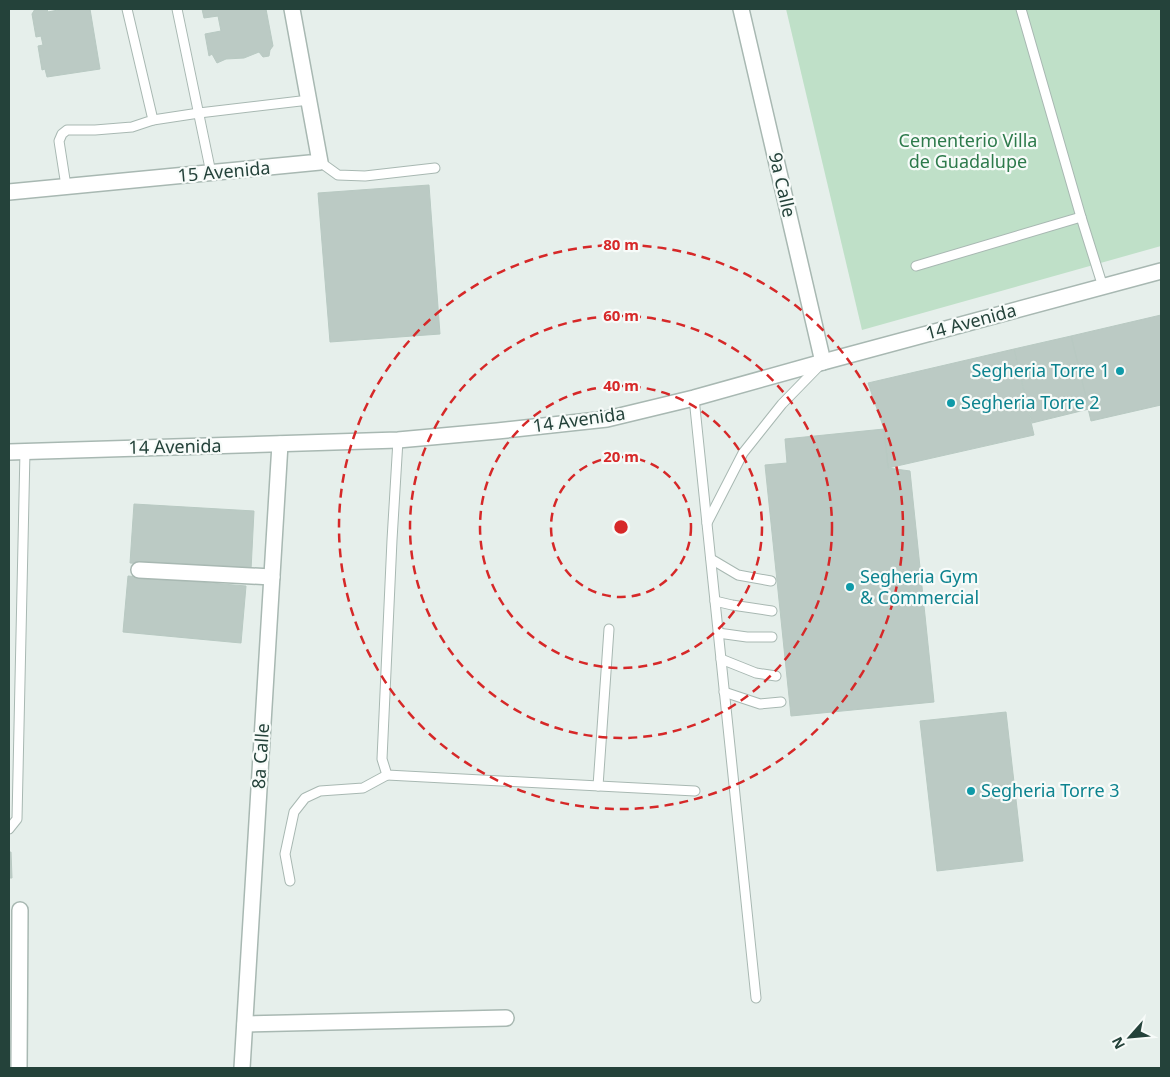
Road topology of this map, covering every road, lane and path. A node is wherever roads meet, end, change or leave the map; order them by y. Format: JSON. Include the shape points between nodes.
{"nodes":[{"id":1,"x":127,"y":9,"type":"edge"},
{"id":2,"x":177,"y":9,"type":"edge"},
{"id":3,"x":292,"y":9,"type":"edge"},
{"id":4,"x":741,"y":9,"type":"edge"},
{"id":5,"x":1021,"y":9,"type":"edge"},
{"id":6,"x":309,"y":100,"type":"junction"},
{"id":7,"x":199,"y":113,"type":"junction"},
{"id":8,"x":153,"y":120,"type":"junction"},
{"id":9,"x":320,"y":162,"type":"junction"},
{"id":10,"x":435,"y":168,"type":"dead end"},
{"id":11,"x":211,"y":173,"type":"junction"},
{"id":12,"x":66,"y":186,"type":"junction"},
{"id":13,"x":9,"y":192,"type":"edge"},
{"id":14,"x":1081,"y":217,"type":"junction"},
{"id":15,"x":916,"y":266,"type":"dead end"},
{"id":16,"x":1161,"y":271,"type":"edge"},
{"id":17,"x":1103,"y":287,"type":"junction"},
{"id":18,"x":823,"y":362,"type":"junction"},
{"id":19,"x":694,"y":398,"type":"junction"},
{"id":20,"x":398,"y":440,"type":"junction"},
{"id":21,"x":280,"y":444,"type":"junction"},
{"id":22,"x":25,"y":451,"type":"junction"},
{"id":23,"x":9,"y":452,"type":"edge"},
{"id":24,"x":707,"y":523,"type":"junction"},
{"id":25,"x":711,"y":559,"type":"junction"},
{"id":26,"x":139,"y":570,"type":"dead end"},
{"id":27,"x":272,"y":578,"type":"junction"},
{"id":28,"x":770,"y":581,"type":"dead end"},
{"id":29,"x":715,"y":601,"type":"junction"},
{"id":30,"x":772,"y":610,"type":"dead end"},
{"id":31,"x":609,"y":628,"type":"dead end"},
{"id":32,"x":718,"y":633,"type":"junction"},
{"id":33,"x":772,"y":637,"type":"dead end"},
{"id":34,"x":721,"y":659,"type":"junction"},
{"id":35,"x":776,"y":676,"type":"dead end"},
{"id":36,"x":724,"y":692,"type":"junction"},
{"id":37,"x":781,"y":702,"type":"dead end"},
{"id":38,"x":387,"y":775,"type":"junction"},
{"id":39,"x":598,"y":786,"type":"junction"},
{"id":40,"x":695,"y":791,"type":"dead end"},
{"id":41,"x":9,"y":828,"type":"edge"},
{"id":42,"x":290,"y":881,"type":"dead end"},
{"id":43,"x":20,"y":910,"type":"dead end"},
{"id":44,"x":756,"y":998,"type":"dead end"},
{"id":45,"x":506,"y":1018,"type":"dead end"},
{"id":46,"x":245,"y":1024,"type":"junction"},
{"id":47,"x":19,"y":1068,"type":"edge"},
{"id":48,"x":242,"y":1068,"type":"edge"}],
"edges":[{"from":1,"to":8,"type":"lane"},
{"from":2,"to":7,"type":"lane"},
{"from":3,"to":6,"type":"street"},
{"from":4,"to":18,"type":"street","name":"9a Calle"},
{"from":5,"to":14,"type":"lane"},
{"from":6,"to":7,"type":"lane"},
{"from":6,"to":9,"type":"street"},
{"from":7,"to":8,"type":"lane"},
{"from":7,"to":11,"type":"lane"},
{"from":8,"to":12,"type":"lane","via":[[132,127],[66,130],[59,141]]},
{"from":9,"to":10,"type":"lane","via":[[338,175],[365,176]]},
{"from":9,"to":11,"type":"street","name":"15 Avenida"},
{"from":11,"to":12,"type":"street","name":"15 Avenida"},
{"from":12,"to":13,"type":"street","name":"15 Avenida"},
{"from":14,"to":15,"type":"lane"},
{"from":14,"to":17,"type":"lane"},
{"from":16,"to":17,"type":"street","name":"14 Avenida"},
{"from":17,"to":18,"type":"street","name":"14 Avenida"},
{"from":18,"to":19,"type":"street","name":"14 Avenida"},
{"from":18,"to":24,"type":"lane","via":[[782,404],[743,453]]},
{"from":19,"to":20,"type":"street","name":"14 Avenida","via":[[607,419]]},
{"from":19,"to":24,"type":"lane"},
{"from":20,"to":21,"type":"street","name":"14 Avenida"},
{"from":20,"to":38,"type":"lane","via":[[382,759]]},
{"from":21,"to":22,"type":"street","name":"14 Avenida"},
{"from":21,"to":27,"type":"street","name":"8a Calle"},
{"from":22,"to":23,"type":"street","name":"14 Avenida"},
{"from":22,"to":41,"type":"lane","via":[[17,819]]},
{"from":24,"to":25,"type":"lane"},
{"from":25,"to":28,"type":"lane","via":[[738,575]]},
{"from":25,"to":29,"type":"lane"},
{"from":26,"to":27,"type":"street"},
{"from":27,"to":46,"type":"street","name":"8a Calle"},
{"from":29,"to":30,"type":"lane"},
{"from":29,"to":32,"type":"lane"},
{"from":31,"to":39,"type":"lane"},
{"from":32,"to":33,"type":"lane"},
{"from":32,"to":34,"type":"lane"},
{"from":34,"to":35,"type":"lane","via":[[756,673]]},
{"from":34,"to":36,"type":"lane"},
{"from":36,"to":37,"type":"lane","via":[[760,704]]},
{"from":36,"to":44,"type":"lane"},
{"from":38,"to":39,"type":"lane"},
{"from":38,"to":42,"type":"lane","via":[[363,788],[320,792],[305,798],[294,812],[285,854]]},
{"from":39,"to":40,"type":"lane"},
{"from":43,"to":47,"type":"street"},
{"from":45,"to":46,"type":"street"},
{"from":46,"to":48,"type":"street","name":"8a Calle"}]}
